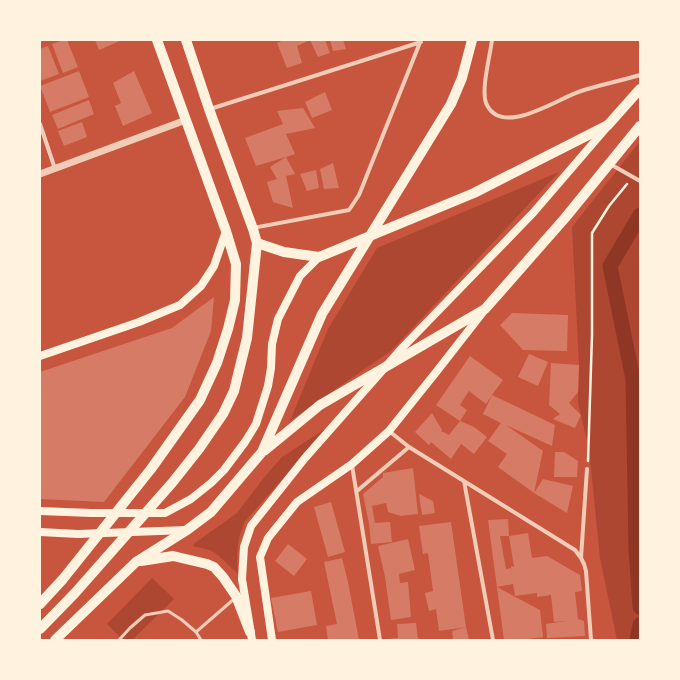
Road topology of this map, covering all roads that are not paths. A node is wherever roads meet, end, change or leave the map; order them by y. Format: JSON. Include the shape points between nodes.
{"nodes":[{"id":1,"x":157,"y":40,"type":"edge"},
{"id":2,"x":186,"y":40,"type":"edge"},
{"id":3,"x":472,"y":40,"type":"edge"},
{"id":4,"x":492,"y":40,"type":"edge"},
{"id":5,"x":421,"y":41,"type":"edge"},
{"id":6,"x":640,"y":75,"type":"edge"},
{"id":7,"x":640,"y":89,"type":"edge"},
{"id":8,"x":209,"y":109,"type":"junction"},
{"id":9,"x":186,"y":120,"type":"junction"},
{"id":10,"x":40,"y":124,"type":"edge"},
{"id":11,"x":608,"y":125,"type":"junction"},
{"id":12,"x":640,"y":126,"type":"edge"},
{"id":13,"x":609,"y":163,"type":"junction"},
{"id":14,"x":55,"y":169,"type":"junction"},
{"id":15,"x":40,"y":174,"type":"edge"},
{"id":16,"x":639,"y":181,"type":"edge"},
{"id":17,"x":253,"y":228,"type":"junction"},
{"id":18,"x":226,"y":231,"type":"junction"},
{"id":19,"x":256,"y":243,"type":"junction"},
{"id":20,"x":319,"y":257,"type":"junction"},
{"id":21,"x":485,"y":309,"type":"junction"},
{"id":22,"x":40,"y":356,"type":"edge"},
{"id":23,"x":389,"y":431,"type":"junction"},
{"id":24,"x":409,"y":447,"type":"junction"},
{"id":25,"x":262,"y":452,"type":"junction"},
{"id":26,"x":352,"y":464,"type":"junction"},
{"id":27,"x":587,"y":470,"type":"road end"},
{"id":28,"x":464,"y":481,"type":"junction"},
{"id":29,"x":357,"y":491,"type":"junction"},
{"id":30,"x":40,"y":511,"type":"edge"},
{"id":31,"x":186,"y":530,"type":"junction"},
{"id":32,"x":40,"y":532,"type":"edge"},
{"id":33,"x":581,"y":558,"type":"junction"},
{"id":34,"x":136,"y":562,"type":"junction"},
{"id":35,"x":236,"y":596,"type":"junction"},
{"id":36,"x":40,"y":604,"type":"edge"},
{"id":37,"x":40,"y":629,"type":"edge"},
{"id":38,"x":196,"y":632,"type":"junction"},
{"id":39,"x":251,"y":636,"type":"edge"},
{"id":40,"x":55,"y":640,"type":"edge"},
{"id":41,"x":119,"y":640,"type":"edge"},
{"id":42,"x":202,"y":640,"type":"edge"},
{"id":43,"x":272,"y":640,"type":"edge"},
{"id":44,"x":380,"y":640,"type":"edge"},
{"id":45,"x":493,"y":640,"type":"edge"},
{"id":46,"x":591,"y":640,"type":"edge"}],
"edges":[{"from":1,"to":9,"type":"main road"},
{"from":2,"to":8,"type":"main road"},
{"from":3,"to":25,"type":"main road","via":[[462,78],[450,104],[322,314]]},
{"from":4,"to":6,"type":"street","via":[[485,95],[490,111],[499,117],[525,116],[580,91]]},
{"from":5,"to":8,"type":"street"},
{"from":5,"to":17,"type":"street","via":[[359,195],[349,210]]},
{"from":7,"to":11,"type":"main road"},
{"from":8,"to":17,"type":"main road"},
{"from":9,"to":14,"type":"street"},
{"from":9,"to":18,"type":"main road"},
{"from":10,"to":14,"type":"street"},
{"from":11,"to":20,"type":"main road","via":[[474,193]]},
{"from":11,"to":39,"type":"main road","via":[[533,213],[403,347],[305,458],[251,526],[244,547],[242,579]]},
{"from":12,"to":13,"type":"main road"},
{"from":13,"to":16,"type":"street"},
{"from":13,"to":21,"type":"main road","via":[[560,224]]},
{"from":14,"to":15,"type":"street"},
{"from":17,"to":19,"type":"main road"},
{"from":18,"to":22,"type":"main road","via":[[214,266],[201,286],[180,305]]},
{"from":18,"to":36,"type":"main road","via":[[236,264],[235,300],[217,363],[200,400],[151,469]]},
{"from":19,"to":20,"type":"main road","via":[[284,252]]},
{"from":19,"to":37,"type":"main road","via":[[247,338],[234,391],[223,414],[172,483]]},
{"from":20,"to":30,"type":"main road","via":[[300,276],[278,319],[272,344],[268,386],[256,424],[224,470],[211,483],[191,499],[165,513]]},
{"from":21,"to":23,"type":"main road"},
{"from":21,"to":25,"type":"main road","via":[[320,405]]},
{"from":23,"to":24,"type":"street"},
{"from":23,"to":26,"type":"main road"},
{"from":24,"to":28,"type":"street"},
{"from":24,"to":29,"type":"street"},
{"from":25,"to":31,"type":"main road","via":[[211,512]]},
{"from":26,"to":29,"type":"street"},
{"from":26,"to":43,"type":"main road","via":[[297,502],[268,538],[260,557]]},
{"from":27,"to":33,"type":"street"},
{"from":28,"to":33,"type":"street","via":[[575,550]]},
{"from":28,"to":45,"type":"street"},
{"from":29,"to":44,"type":"street"},
{"from":31,"to":32,"type":"main road","via":[[78,534]]},
{"from":31,"to":34,"type":"main road"},
{"from":33,"to":46,"type":"street","via":[[586,571]]},
{"from":34,"to":35,"type":"main road","via":[[173,556],[207,564],[223,576]]},
{"from":34,"to":40,"type":"main road"},
{"from":35,"to":38,"type":"lane"},
{"from":35,"to":39,"type":"main road"},
{"from":38,"to":41,"type":"lane","via":[[168,611],[145,615]]},
{"from":38,"to":42,"type":"lane"}]}
